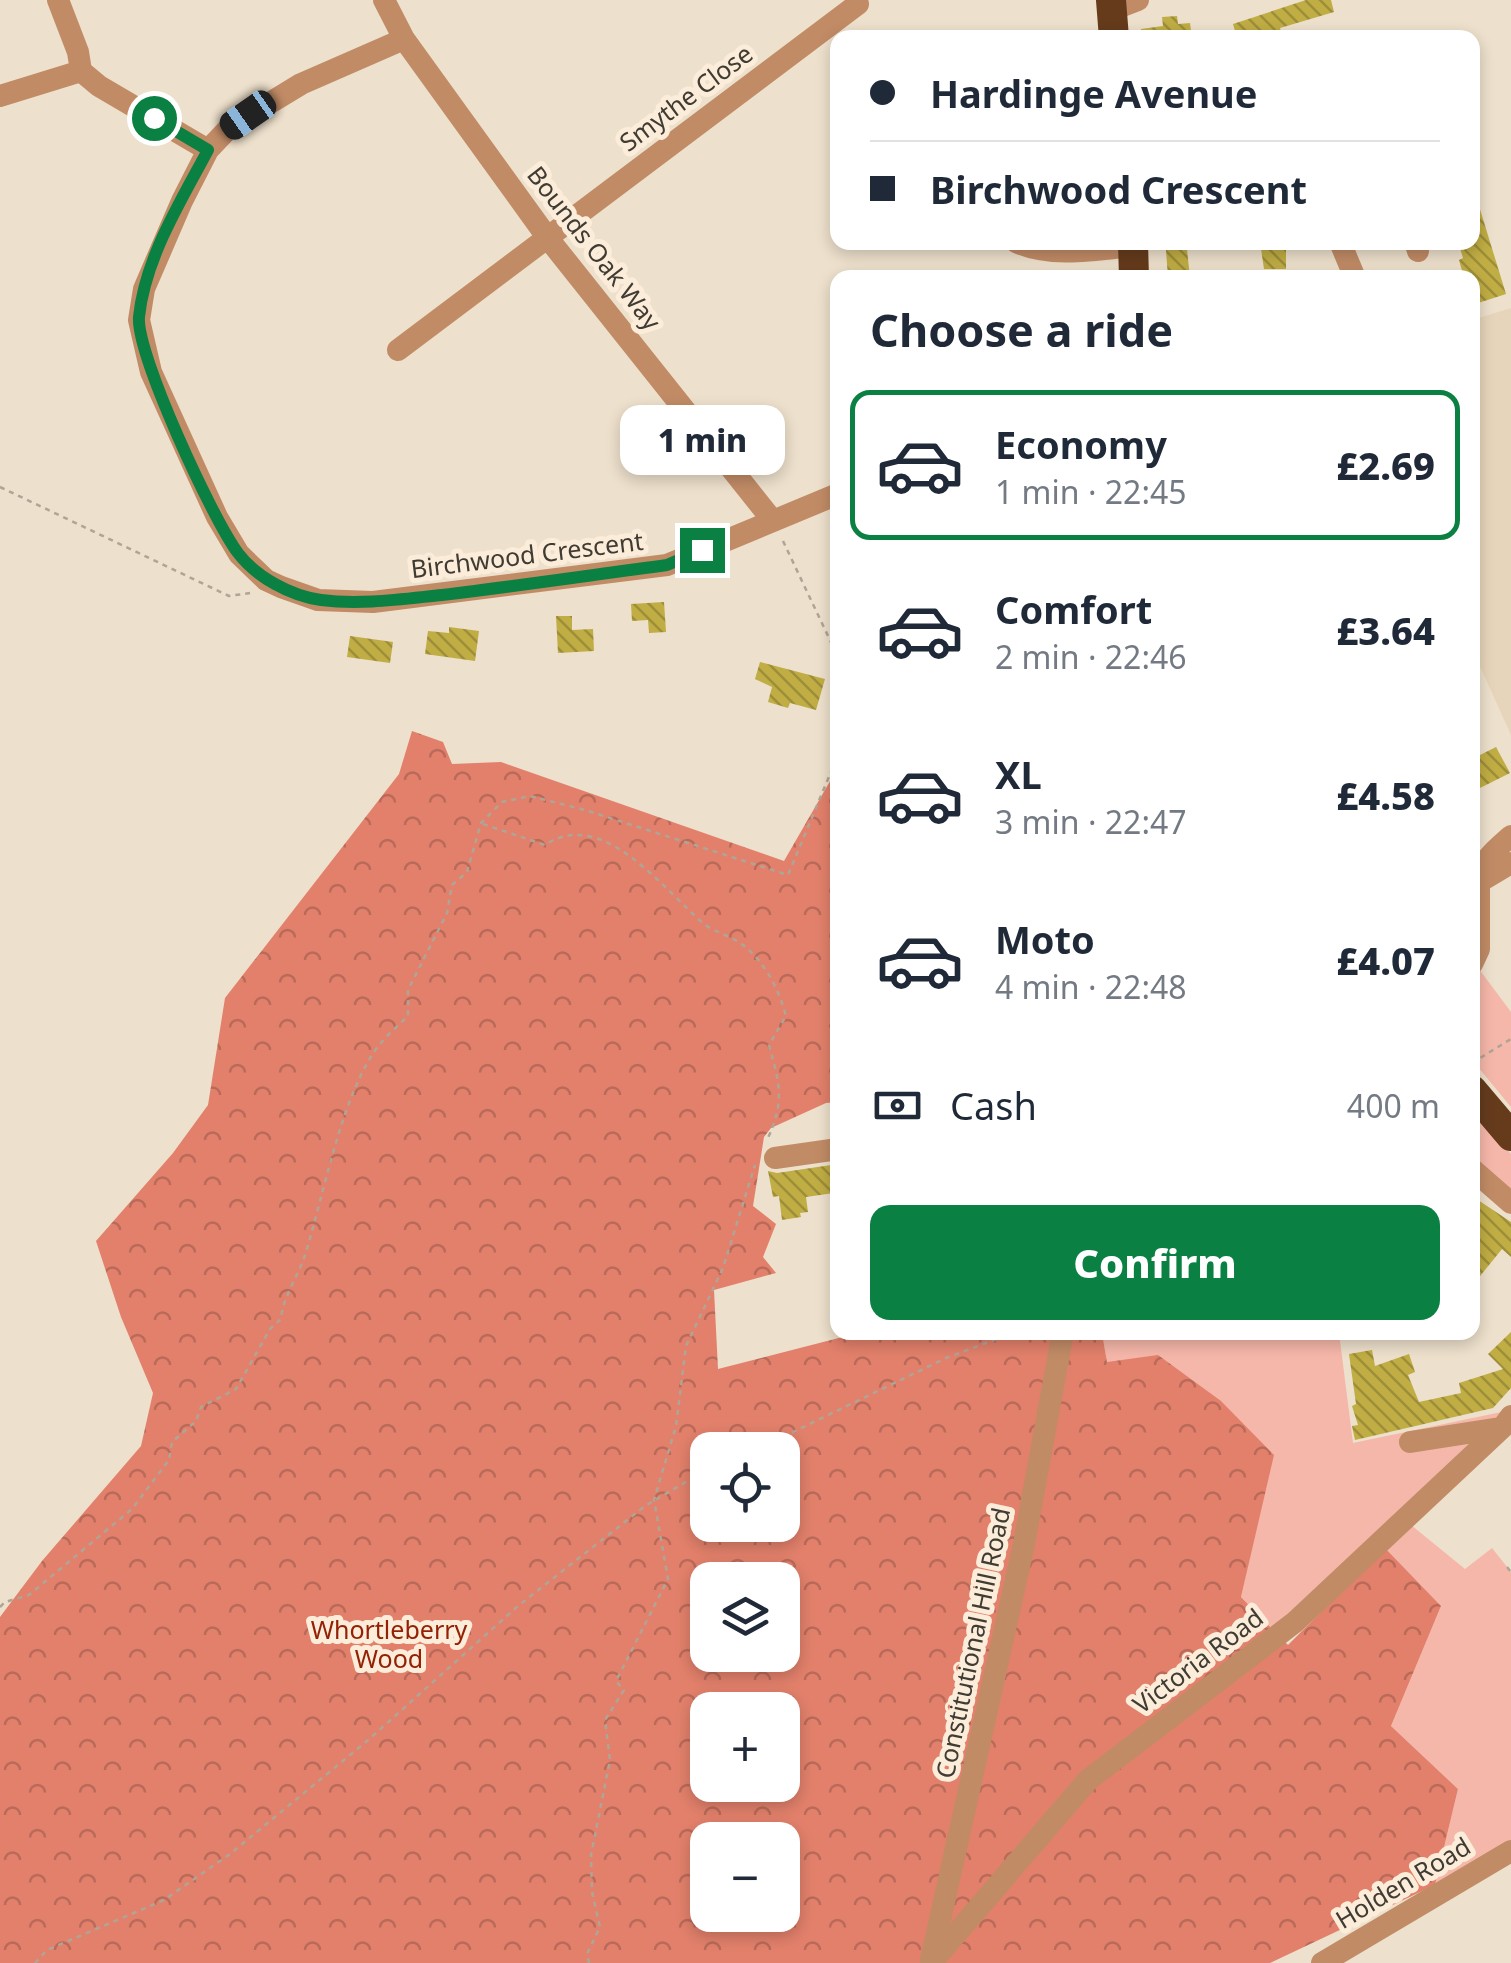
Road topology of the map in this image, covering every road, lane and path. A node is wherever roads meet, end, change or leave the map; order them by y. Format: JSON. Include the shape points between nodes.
{"nodes":[{"id":1,"x":58,"y":0,"type":"edge"},
{"id":2,"x":410,"y":0,"type":"edge"},
{"id":3,"x":858,"y":4,"type":"dead end"},
{"id":4,"x":388,"y":9,"type":"edge"},
{"id":5,"x":404,"y":39,"type":"junction"},
{"id":6,"x":81,"y":71,"type":"junction"},
{"id":7,"x":0,"y":96,"type":"edge"},
{"id":8,"x":208,"y":150,"type":"junction"},
{"id":9,"x":548,"y":236,"type":"junction"},
{"id":10,"x":1032,"y":250,"type":"edge"},
{"id":11,"x":1085,"y":250,"type":"edge"},
{"id":12,"x":398,"y":350,"type":"dead end"},
{"id":13,"x":0,"y":487,"type":"edge"},
{"id":14,"x":830,"y":497,"type":"edge"},
{"id":15,"x":773,"y":522,"type":"junction"},
{"id":16,"x":281,"y":587,"type":"junction"},
{"id":17,"x":830,"y":641,"type":"edge"},
{"id":18,"x":830,"y":768,"type":"edge"},
{"id":19,"x":482,"y":824,"type":"junction"},
{"id":20,"x":1511,"y":836,"type":"edge"},
{"id":21,"x":1511,"y":863,"type":"edge"},
{"id":22,"x":1480,"y":868,"type":"edge"},
{"id":23,"x":1480,"y":881,"type":"edge"},
{"id":24,"x":1511,"y":1039,"type":"edge"},
{"id":25,"x":1480,"y":1057,"type":"edge"},
{"id":26,"x":1480,"y":1099,"type":"edge"},
{"id":27,"x":1511,"y":1136,"type":"edge"},
{"id":28,"x":830,"y":1150,"type":"edge"},
{"id":29,"x":765,"y":1155,"type":"junction"},
{"id":30,"x":1480,"y":1175,"type":"edge"},
{"id":31,"x":1511,"y":1203,"type":"edge"},
{"id":32,"x":993,"y":1340,"type":"edge"},
{"id":33,"x":1062,"y":1340,"type":"edge"},
{"id":34,"x":1508,"y":1426,"type":"edge"},
{"id":35,"x":793,"y":1432,"type":"edge"},
{"id":36,"x":1410,"y":1442,"type":"dead end"},
{"id":37,"x":690,"y":1479,"type":"edge"},
{"id":38,"x":654,"y":1500,"type":"junction"},
{"id":39,"x":1507,"y":1567,"type":"dead end"},
{"id":40,"x":1511,"y":1572,"type":"edge"},
{"id":41,"x":0,"y":1607,"type":"edge"},
{"id":42,"x":1511,"y":1851,"type":"edge"},
{"id":43,"x":35,"y":1963,"type":"edge"},
{"id":44,"x":589,"y":1963,"type":"edge"},
{"id":45,"x":930,"y":1963,"type":"edge"},
{"id":46,"x":1322,"y":1963,"type":"edge"}],
"edges":[{"from":1,"to":6,"type":"street"},
{"from":2,"to":4,"type":"street"},
{"from":3,"to":9,"type":"street","name":"Smythe Close"},
{"from":4,"to":5,"type":"street","name":"Bounds Oak Way"},
{"from":5,"to":8,"type":"street","via":[[301,84],[229,128]]},
{"from":5,"to":9,"type":"street","name":"Bounds Oak Way"},
{"from":6,"to":7,"type":"street"},
{"from":6,"to":8,"type":"street"},
{"from":8,"to":16,"type":"street","via":[[153,263],[140,337],[217,517],[239,554]]},
{"from":9,"to":12,"type":"street","name":"Smythe Close"},
{"from":9,"to":15,"type":"street","name":"Bounds Oak Way"},
{"from":10,"to":11,"type":"street"},
{"from":13,"to":16,"type":"path","via":[[229,596]]},
{"from":14,"to":15,"type":"street","name":"Birchwood Crescent"},
{"from":15,"to":16,"type":"street","name":"Birchwood Crescent","via":[[667,565],[484,590],[373,602],[318,600]]},
{"from":15,"to":17,"type":"path"},
{"from":18,"to":19,"type":"path","via":[[788,876],[530,796],[502,802]]},
{"from":19,"to":29,"type":"path","via":[[545,845],[584,834],[610,843],[708,928],[743,945],[779,988],[786,1016],[769,1045],[781,1090]]},
{"from":19,"to":41,"type":"path","via":[[467,872],[452,885],[447,914],[408,990],[408,1016],[378,1046],[348,1104],[281,1319],[236,1389],[201,1407],[196,1421],[172,1442],[169,1460],[132,1509],[29,1596]]},
{"from":20,"to":22,"type":"street"},
{"from":21,"to":23,"type":"street"},
{"from":24,"to":25,"type":"path"},
{"from":26,"to":27,"type":"highway"},
{"from":28,"to":29,"type":"street"},
{"from":29,"to":38,"type":"path","via":[[686,1346],[676,1426]]},
{"from":30,"to":31,"type":"street"},
{"from":32,"to":35,"type":"path"},
{"from":33,"to":45,"type":"street","name":"Constitutional Hill Road"},
{"from":34,"to":36,"type":"street"},
{"from":34,"to":45,"type":"street","name":"Victoria Road","via":[[1295,1622],[1088,1780]]},
{"from":37,"to":38,"type":"path"},
{"from":38,"to":43,"type":"path","via":[[518,1606],[230,1854],[164,1900],[47,1950]]},
{"from":38,"to":44,"type":"path","via":[[668,1579],[616,1682],[624,1690],[606,1720],[610,1760],[591,1855],[600,1927]]},
{"from":39,"to":40,"type":"path"},
{"from":42,"to":46,"type":"street","name":"Holden Road"}]}
